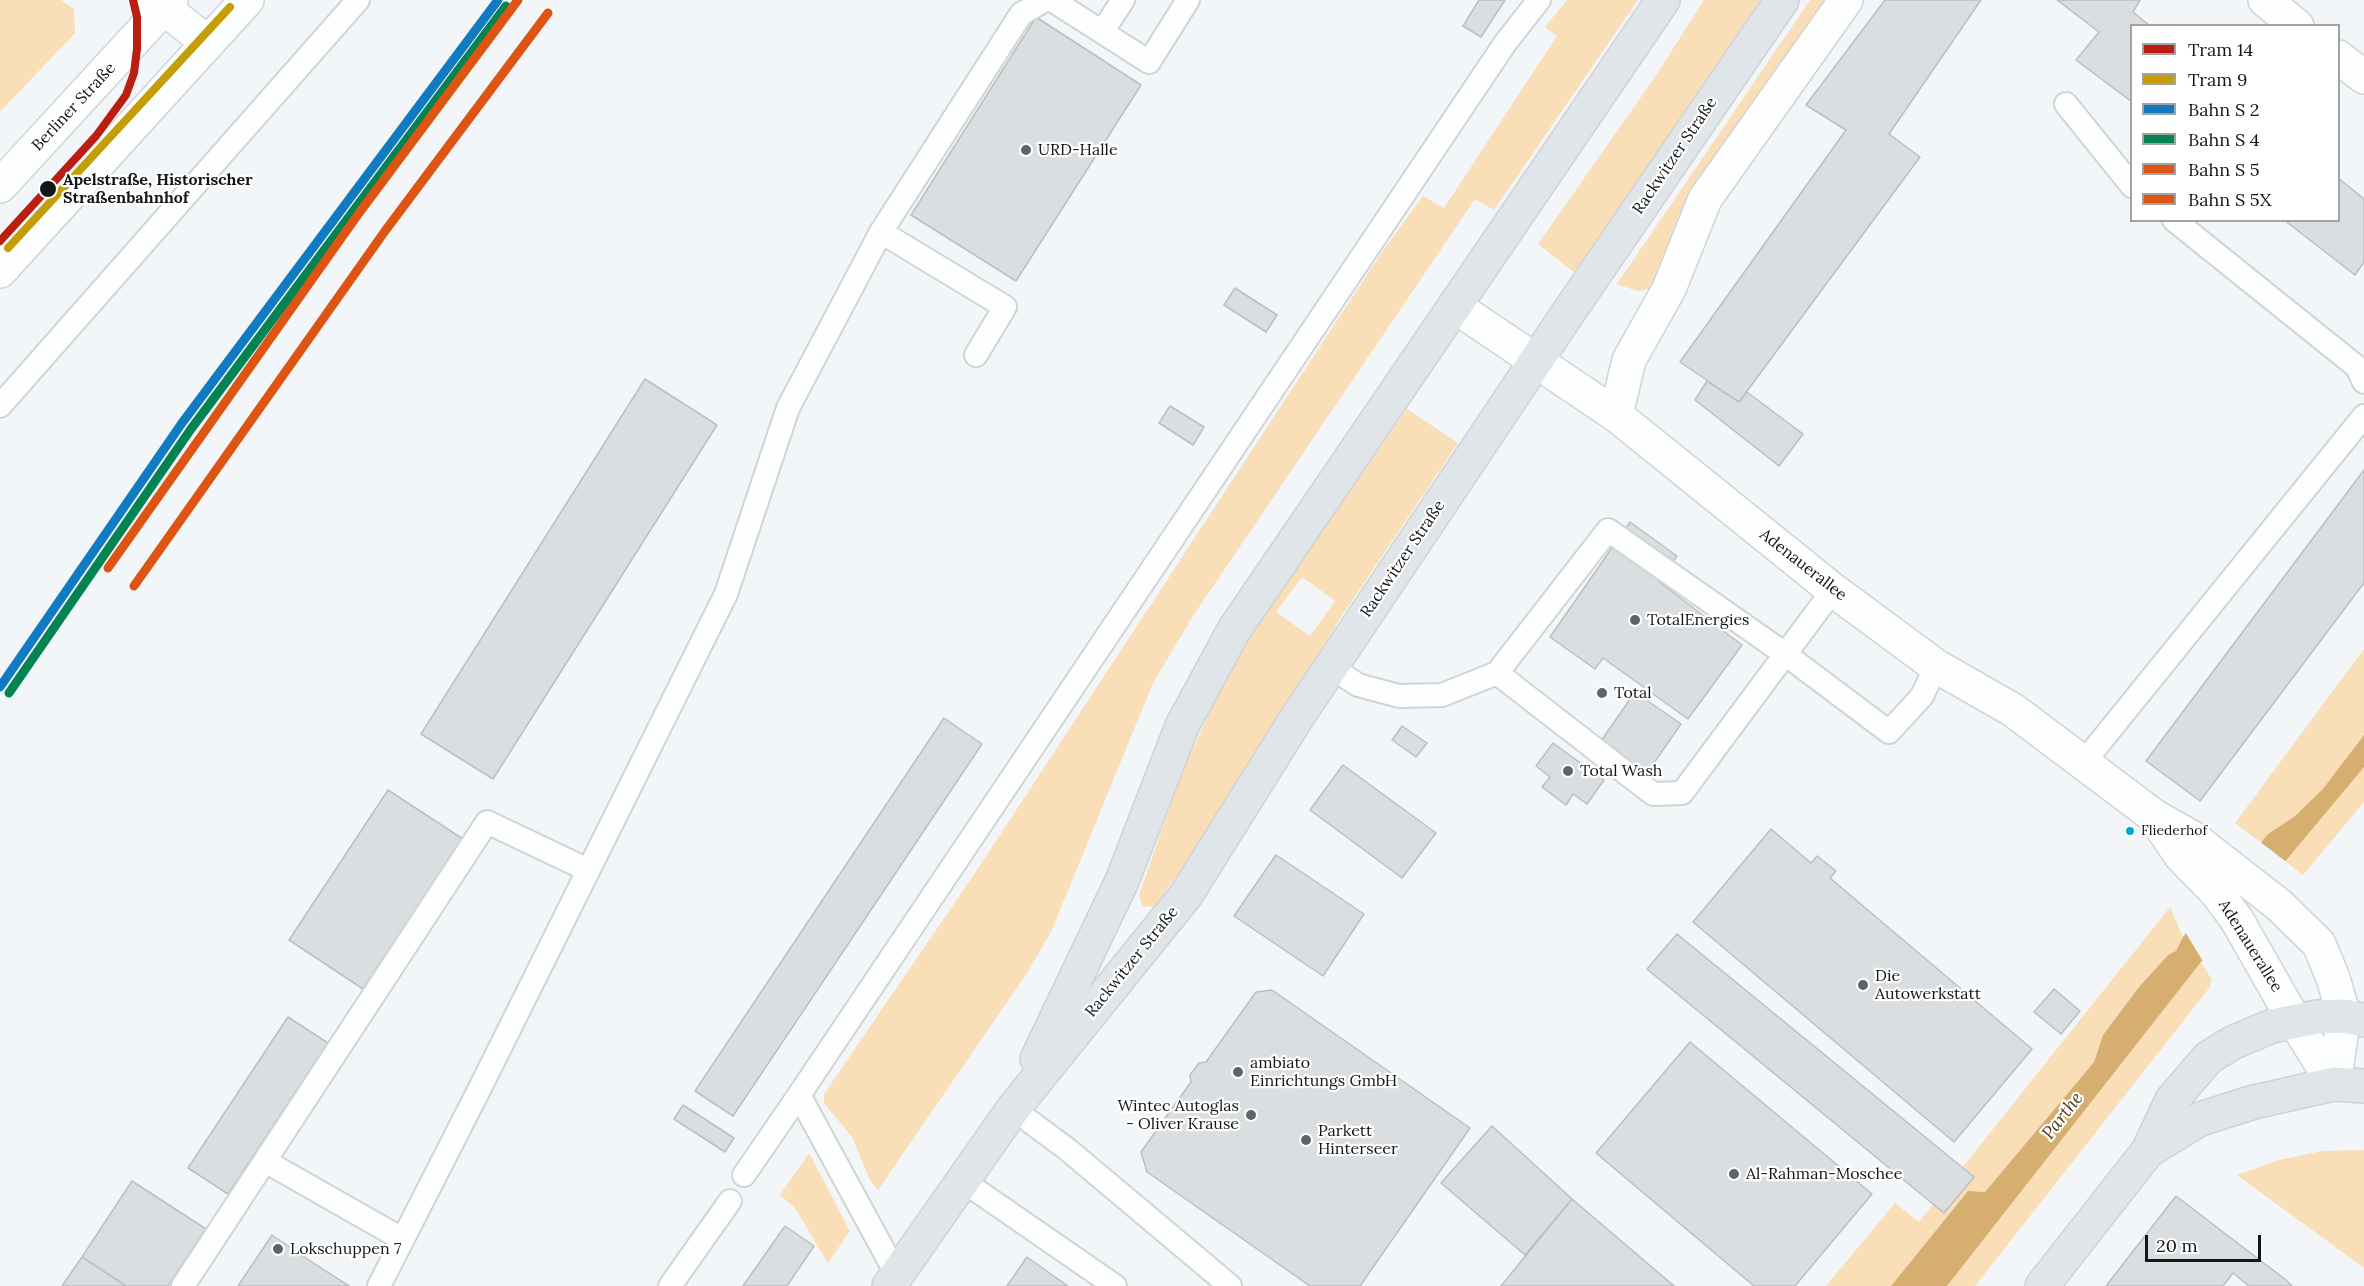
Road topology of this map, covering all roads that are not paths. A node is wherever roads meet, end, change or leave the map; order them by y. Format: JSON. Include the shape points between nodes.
{"nodes":[{"id":1,"x":247,"y":0,"type":"edge"},
{"id":2,"x":358,"y":0,"type":"edge"},
{"id":3,"x":1045,"y":0,"type":"edge"},
{"id":4,"x":1052,"y":0,"type":"edge"},
{"id":5,"x":1123,"y":0,"type":"edge"},
{"id":6,"x":1188,"y":0,"type":"edge"},
{"id":7,"x":1539,"y":0,"type":"edge"},
{"id":8,"x":1663,"y":0,"type":"edge"},
{"id":9,"x":1782,"y":0,"type":"edge"},
{"id":10,"x":1846,"y":0,"type":"edge"},
{"id":11,"x":2265,"y":0,"type":"edge"},
{"id":12,"x":163,"y":3,"type":"edge"},
{"id":13,"x":2295,"y":24,"type":"edge"},
{"id":14,"x":1102,"y":32,"type":"junction"},
{"id":15,"x":208,"y":43,"type":"junction"},
{"id":16,"x":2340,"y":59,"type":"edge"},
{"id":17,"x":2364,"y":77,"type":"edge"},
{"id":18,"x":2066,"y":104,"type":"dead end"},
{"id":19,"x":2130,"y":184,"type":"edge"},
{"id":20,"x":0,"y":186,"type":"edge"},
{"id":21,"x":2176,"y":222,"type":"edge"},
{"id":22,"x":881,"y":232,"type":"junction"},
{"id":23,"x":0,"y":271,"type":"edge"},
{"id":24,"x":1456,"y":307,"type":"junction"},
{"id":25,"x":976,"y":355,"type":"dead end"},
{"id":26,"x":1536,"y":360,"type":"junction"},
{"id":27,"x":2364,"y":382,"type":"edge"},
{"id":28,"x":0,"y":406,"type":"edge"},
{"id":29,"x":1616,"y":415,"type":"junction"},
{"id":30,"x":2364,"y":416,"type":"edge"},
{"id":31,"x":1833,"y":590,"type":"junction"},
{"id":32,"x":1785,"y":654,"type":"junction"},
{"id":33,"x":1936,"y":666,"type":"junction"},
{"id":34,"x":1331,"y":667,"type":"junction"},
{"id":35,"x":1497,"y":673,"type":"junction"},
{"id":36,"x":2084,"y":762,"type":"junction"},
{"id":37,"x":2204,"y":863,"type":"junction"},
{"id":38,"x":588,"y":870,"type":"junction"},
{"id":39,"x":2354,"y":1018,"type":"edge"},
{"id":40,"x":2294,"y":1020,"type":"junction"},
{"id":41,"x":2349,"y":1085,"type":"edge"},
{"id":42,"x":799,"y":1095,"type":"junction"},
{"id":43,"x":1013,"y":1109,"type":"junction"},
{"id":44,"x":2148,"y":1151,"type":"junction"},
{"id":45,"x":265,"y":1161,"type":"junction"},
{"id":46,"x":744,"y":1175,"type":"dead end"},
{"id":47,"x":963,"y":1181,"type":"junction"},
{"id":48,"x":730,"y":1200,"type":"dead end"},
{"id":49,"x":402,"y":1239,"type":"junction"},
{"id":50,"x":893,"y":1280,"type":"edge"},
{"id":51,"x":183,"y":1286,"type":"edge"},
{"id":52,"x":378,"y":1286,"type":"edge"},
{"id":53,"x":670,"y":1286,"type":"edge"},
{"id":54,"x":1115,"y":1286,"type":"edge"},
{"id":55,"x":1230,"y":1286,"type":"edge"},
{"id":56,"x":2042,"y":1286,"type":"edge"}],
"edges":[{"from":1,"to":15,"type":"main road"},
{"from":2,"to":28,"type":"lane"},
{"from":3,"to":22,"type":"lane","via":[[1021,14]]},
{"from":4,"to":14,"type":"lane"},
{"from":5,"to":14,"type":"lane"},
{"from":6,"to":14,"type":"lane","via":[[1149,62]]},
{"from":7,"to":42,"type":"lane","via":[[1499,52]]},
{"from":8,"to":24,"type":"main road","name":"Rackwitzer Straße"},
{"from":9,"to":26,"type":"main road","name":"Rackwitzer Straße"},
{"from":10,"to":29,"type":"main road","via":[[1706,200],[1669,289],[1629,360]]},
{"from":11,"to":13,"type":"main road"},
{"from":12,"to":15,"type":"main road"},
{"from":12,"to":20,"type":"main road","name":"Berliner Straße"},
{"from":15,"to":23,"type":"main road"},
{"from":16,"to":17,"type":"main road"},
{"from":18,"to":19,"type":"lane"},
{"from":21,"to":27,"type":"lane","via":[[2357,367]]},
{"from":22,"to":25,"type":"lane","via":[[1005,307]]},
{"from":22,"to":38,"type":"lane","via":[[788,408],[726,594]]},
{"from":24,"to":26,"type":"main road","name":"Adenauerallee"},
{"from":24,"to":43,"type":"main road","name":"Rackwitzer Straße","via":[[1234,630],[1182,726],[1122,881]]},
{"from":26,"to":29,"type":"main road","name":"Adenauerallee"},
{"from":26,"to":34,"type":"main road","name":"Rackwitzer Straße"},
{"from":29,"to":31,"type":"main road","name":"Adenauerallee"},
{"from":30,"to":36,"type":"lane"},
{"from":31,"to":32,"type":"lane"},
{"from":31,"to":33,"type":"main road","name":"Adenauerallee"},
{"from":32,"to":33,"type":"lane","via":[[1889,732],[1922,696]]},
{"from":32,"to":35,"type":"lane","via":[[1608,530]]},
{"from":32,"to":35,"type":"lane","via":[[1682,793],[1653,794]]},
{"from":33,"to":36,"type":"main road","name":"Adenauerallee","via":[[2013,710]]},
{"from":34,"to":35,"type":"lane","via":[[1358,685],[1399,696],[1442,695]]},
{"from":34,"to":43,"type":"main road","name":"Rackwitzer Straße","via":[[1186,895]]},
{"from":36,"to":37,"type":"main road","name":"Adenauerallee","via":[[2154,816],[2193,838]]},
{"from":37,"to":39,"type":"main road","name":"Adenauerallee","via":[[2279,905],[2319,944]]},
{"from":37,"to":40,"type":"main road","name":"Adenauerallee","via":[[2217,893]]},
{"from":38,"to":45,"type":"lane","via":[[487,822]]},
{"from":38,"to":49,"type":"lane"},
{"from":39,"to":40,"type":"main road"},
{"from":39,"to":41,"type":"main road","name":"Adenauerallee"},
{"from":40,"to":41,"type":"main road","name":"Adenauerallee"},
{"from":40,"to":44,"type":"main road","via":[[2242,1038],[2208,1058],[2172,1100]]},
{"from":41,"to":44,"type":"main road","via":[[2276,1096],[2200,1119]]},
{"from":42,"to":46,"type":"lane"},
{"from":42,"to":50,"type":"lane"},
{"from":43,"to":47,"type":"main road","name":"Rackwitzer Straße"},
{"from":43,"to":55,"type":"lane","via":[[1067,1149]]},
{"from":44,"to":56,"type":"main road"},
{"from":45,"to":49,"type":"lane"},
{"from":45,"to":51,"type":"lane"},
{"from":47,"to":50,"type":"main road","name":"Rackwitzer Straße"},
{"from":47,"to":54,"type":"lane"},
{"from":48,"to":53,"type":"lane"},
{"from":49,"to":52,"type":"lane"}]}
